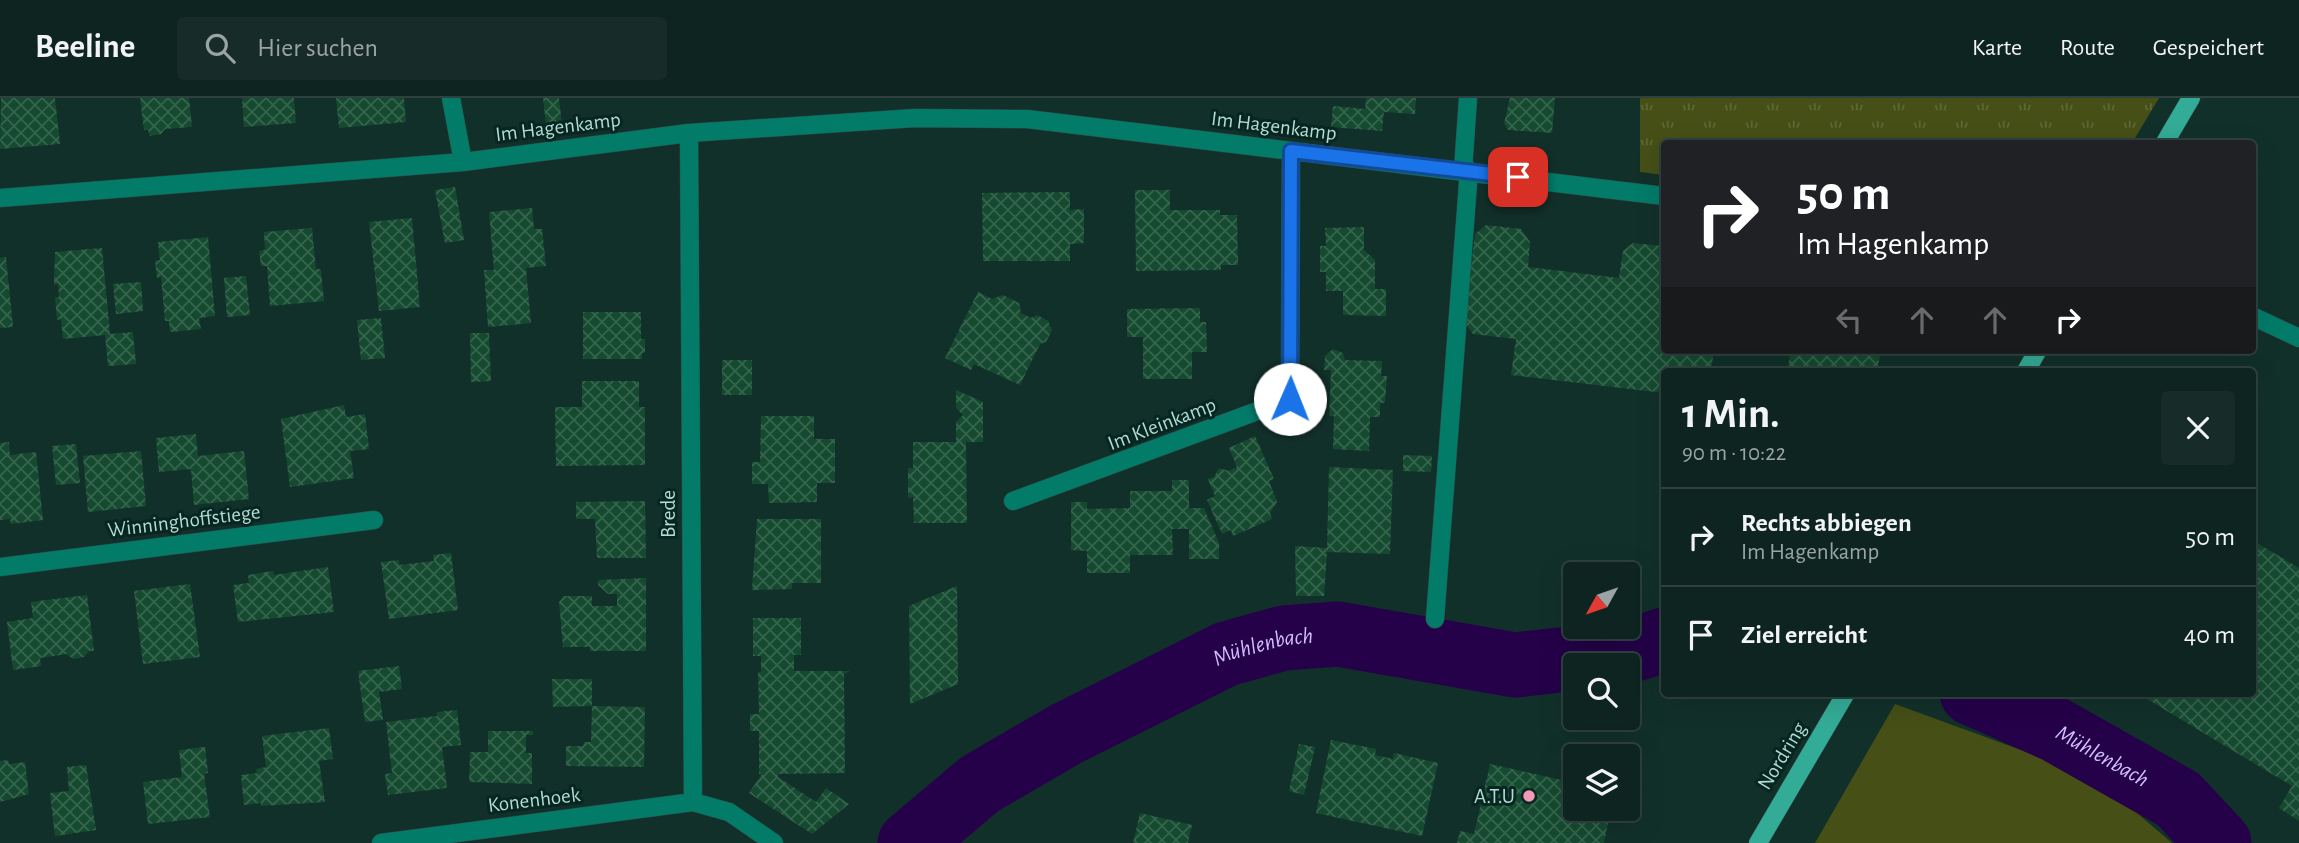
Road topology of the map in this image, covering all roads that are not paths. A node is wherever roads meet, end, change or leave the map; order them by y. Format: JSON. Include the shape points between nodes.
{"nodes":[{"id":1,"x":451,"y":98,"type":"edge"},
{"id":2,"x":1468,"y":98,"type":"edge"},
{"id":3,"x":2191,"y":98,"type":"edge"},
{"id":4,"x":689,"y":133,"type":"junction"},
{"id":5,"x":2166,"y":140,"type":"edge"},
{"id":6,"x":1291,"y":151,"type":"junction"},
{"id":7,"x":463,"y":162,"type":"junction"},
{"id":8,"x":1466,"y":170,"type":"junction"},
{"id":9,"x":1661,"y":195,"type":"edge"},
{"id":10,"x":0,"y":198,"type":"edge"},
{"id":11,"x":2256,"y":318,"type":"edge"},
{"id":12,"x":2299,"y":338,"type":"edge"},
{"id":13,"x":1013,"y":501,"type":"dead end"},
{"id":14,"x":374,"y":520,"type":"dead end"},
{"id":15,"x":0,"y":567,"type":"edge"},
{"id":16,"x":1435,"y":619,"type":"dead end"},
{"id":17,"x":1844,"y":697,"type":"edge"},
{"id":18,"x":693,"y":802,"type":"junction"},
{"id":19,"x":381,"y":843,"type":"edge"},
{"id":20,"x":774,"y":843,"type":"edge"},
{"id":21,"x":1758,"y":843,"type":"edge"}],
"edges":[{"from":1,"to":7,"type":"street"},
{"from":2,"to":8,"type":"street"},
{"from":3,"to":5,"type":"main road"},
{"from":4,"to":6,"type":"street","name":"Im Hagenkamp","via":[[915,118],[1027,118]]},
{"from":4,"to":7,"type":"street","name":"Im Hagenkamp"},
{"from":4,"to":18,"type":"street","name":"Brede"},
{"from":6,"to":8,"type":"street","name":"Im Hagenkamp"},
{"from":6,"to":13,"type":"street","name":"Im Kleinkamp","via":[[1290,399]]},
{"from":7,"to":10,"type":"street","name":"Im Hagenkamp"},
{"from":8,"to":9,"type":"street","name":"Im Hagenkamp"},
{"from":8,"to":16,"type":"street"},
{"from":11,"to":12,"type":"street"},
{"from":14,"to":15,"type":"street","name":"Winninghoffstiege"},
{"from":17,"to":21,"type":"main road","name":"Nordring"},
{"from":18,"to":19,"type":"street","name":"Konenhoek"},
{"from":18,"to":20,"type":"street","via":[[729,812]]}]}
